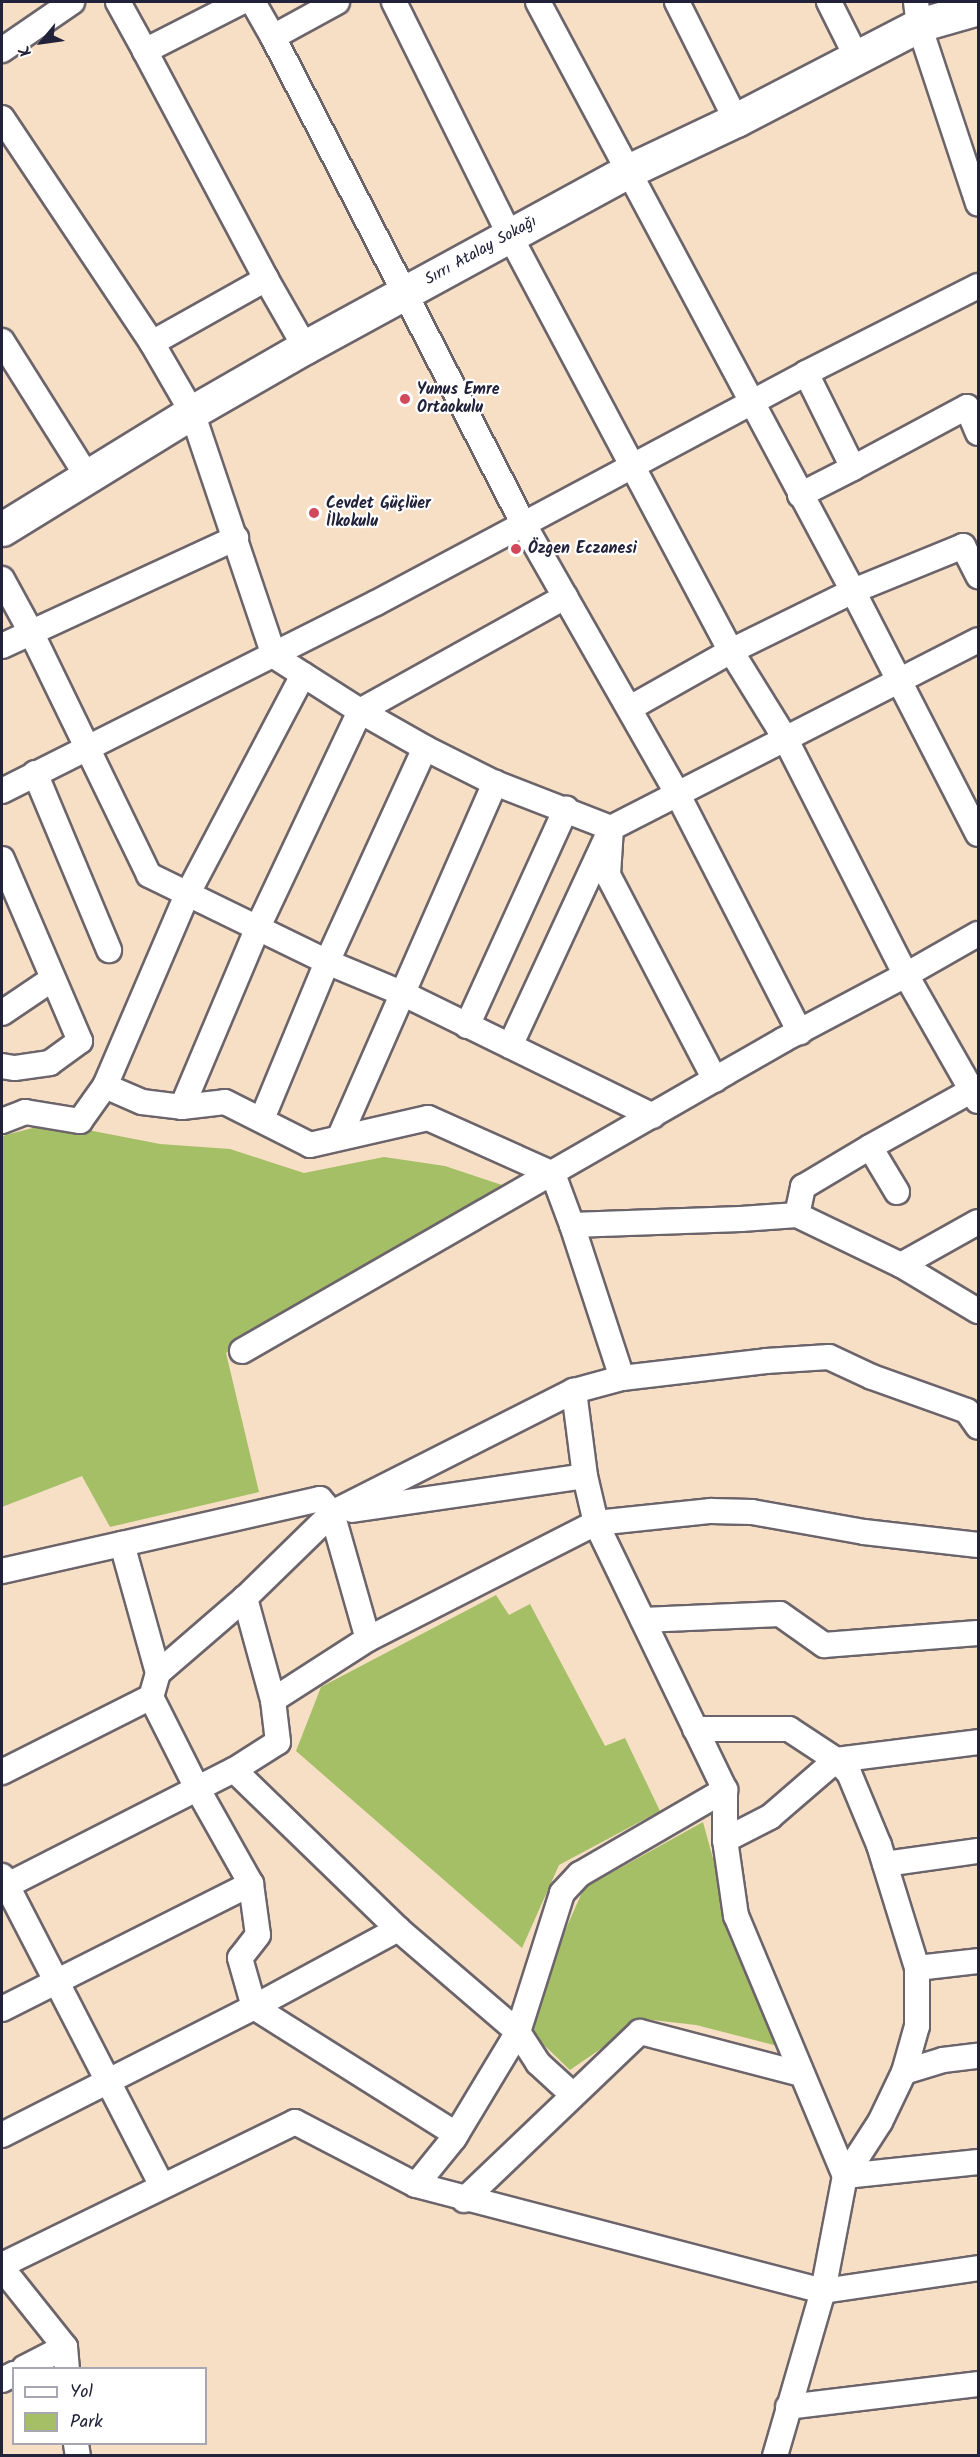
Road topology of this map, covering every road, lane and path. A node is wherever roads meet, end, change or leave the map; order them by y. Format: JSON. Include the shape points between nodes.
{"nodes":[{"id":1,"x":72,"y":2,"type":"edge"},
{"id":2,"x":118,"y":2,"type":"edge"},
{"id":3,"x":241,"y":2,"type":"edge"},
{"id":4,"x":253,"y":2,"type":"edge"},
{"id":5,"x":337,"y":2,"type":"edge"},
{"id":6,"x":394,"y":2,"type":"edge"},
{"id":7,"x":538,"y":2,"type":"edge"},
{"id":8,"x":677,"y":2,"type":"edge"},
{"id":9,"x":829,"y":2,"type":"edge"},
{"id":10,"x":978,"y":8,"type":"edge"},
{"id":11,"x":917,"y":13,"type":"edge"},
{"id":12,"x":273,"y":37,"type":"junction"},
{"id":13,"x":2,"y":50,"type":"edge"},
{"id":14,"x":145,"y":51,"type":"junction"},
{"id":15,"x":856,"y":56,"type":"junction"},
{"id":16,"x":2,"y":118,"type":"edge"},
{"id":17,"x":736,"y":120,"type":"junction"},
{"id":18,"x":628,"y":171,"type":"junction"},
{"id":19,"x":978,"y":202,"type":"edge"},
{"id":20,"x":509,"y":234,"type":"junction"},
{"id":21,"x":266,"y":279,"type":"junction"},
{"id":22,"x":978,"y":286,"type":"edge"},
{"id":23,"x":406,"y":292,"type":"junction"},
{"id":24,"x":2,"y":341,"type":"edge"},
{"id":25,"x":152,"y":343,"type":"junction"},
{"id":26,"x":305,"y":347,"type":"junction"},
{"id":27,"x":806,"y":373,"type":"junction"},
{"id":28,"x":752,"y":402,"type":"junction"},
{"id":29,"x":192,"y":412,"type":"junction"},
{"id":30,"x":978,"y":433,"type":"edge"},
{"id":31,"x":633,"y":464,"type":"junction"},
{"id":32,"x":854,"y":468,"type":"junction"},
{"id":33,"x":87,"y":476,"type":"junction"},
{"id":34,"x":800,"y":495,"type":"junction"},
{"id":35,"x":523,"y":523,"type":"junction"},
{"id":36,"x":2,"y":530,"type":"edge"},
{"id":37,"x":236,"y":538,"type":"junction"},
{"id":38,"x":971,"y":543,"type":"edge"},
{"id":39,"x":978,"y":576,"type":"edge"},
{"id":40,"x":2,"y":579,"type":"edge"},
{"id":41,"x":853,"y":591,"type":"junction"},
{"id":42,"x":565,"y":597,"type":"junction"},
{"id":43,"x":31,"y":632,"type":"junction"},
{"id":44,"x":978,"y":640,"type":"edge"},
{"id":45,"x":2,"y":646,"type":"edge"},
{"id":46,"x":731,"y":651,"type":"junction"},
{"id":47,"x":274,"y":656,"type":"junction"},
{"id":48,"x":303,"y":675,"type":"junction"},
{"id":49,"x":899,"y":681,"type":"junction"},
{"id":50,"x":630,"y":708,"type":"junction"},
{"id":51,"x":360,"y":711,"type":"junction"},
{"id":52,"x":785,"y":738,"type":"junction"},
{"id":53,"x":88,"y":747,"type":"junction"},
{"id":54,"x":425,"y":748,"type":"junction"},
{"id":55,"x":35,"y":773,"type":"junction"},
{"id":56,"x":495,"y":783,"type":"junction"},
{"id":57,"x":2,"y":791,"type":"edge"},
{"id":58,"x":677,"y":793,"type":"junction"},
{"id":59,"x":566,"y":809,"type":"junction"},
{"id":60,"x":611,"y":828,"type":"junction"},
{"id":61,"x":978,"y":834,"type":"edge"},
{"id":62,"x":2,"y":859,"type":"edge"},
{"id":63,"x":187,"y":895,"type":"junction"},
{"id":64,"x":258,"y":927,"type":"junction"},
{"id":65,"x":978,"y":934,"type":"edge"},
{"id":66,"x":109,"y":950,"type":"dead end"},
{"id":67,"x":327,"y":962,"type":"junction"},
{"id":68,"x":906,"y":975,"type":"junction"},
{"id":69,"x":51,"y":980,"type":"junction"},
{"id":70,"x":404,"y":994,"type":"junction"},
{"id":71,"x":2,"y":1013,"type":"edge"},
{"id":72,"x":467,"y":1026,"type":"junction"},
{"id":73,"x":800,"y":1032,"type":"junction"},
{"id":74,"x":510,"y":1046,"type":"junction"},
{"id":75,"x":2,"y":1066,"type":"edge"},
{"id":76,"x":715,"y":1080,"type":"junction"},
{"id":77,"x":105,"y":1086,"type":"junction"},
{"id":78,"x":977,"y":1093,"type":"edge"},
{"id":79,"x":182,"y":1107,"type":"junction"},
{"id":80,"x":653,"y":1116,"type":"junction"},
{"id":81,"x":262,"y":1119,"type":"junction"},
{"id":82,"x":2,"y":1121,"type":"edge"},
{"id":83,"x":340,"y":1136,"type":"junction"},
{"id":84,"x":870,"y":1147,"type":"junction"},
{"id":85,"x":553,"y":1174,"type":"junction"},
{"id":86,"x":897,"y":1192,"type":"dead end"},
{"id":87,"x":797,"y":1215,"type":"junction"},
{"id":88,"x":978,"y":1222,"type":"edge"},
{"id":89,"x":572,"y":1225,"type":"junction"},
{"id":90,"x":901,"y":1265,"type":"junction"},
{"id":91,"x":978,"y":1311,"type":"edge"},
{"id":92,"x":242,"y":1351,"type":"dead end"},
{"id":93,"x":622,"y":1378,"type":"junction"},
{"id":94,"x":574,"y":1391,"type":"junction"},
{"id":95,"x":978,"y":1427,"type":"edge"},
{"id":96,"x":585,"y":1476,"type":"junction"},
{"id":97,"x":332,"y":1513,"type":"junction"},
{"id":98,"x":596,"y":1523,"type":"junction"},
{"id":99,"x":122,"y":1544,"type":"junction"},
{"id":100,"x":978,"y":1545,"type":"edge"},
{"id":101,"x":2,"y":1571,"type":"edge"},
{"id":102,"x":245,"y":1598,"type":"junction"},
{"id":103,"x":644,"y":1620,"type":"junction"},
{"id":104,"x":978,"y":1633,"type":"edge"},
{"id":105,"x":368,"y":1639,"type":"junction"},
{"id":106,"x":158,"y":1673,"type":"junction"},
{"id":107,"x":151,"y":1697,"type":"junction"},
{"id":108,"x":273,"y":1700,"type":"junction"},
{"id":109,"x":695,"y":1729,"type":"junction"},
{"id":110,"x":978,"y":1742,"type":"edge"},
{"id":111,"x":836,"y":1760,"type":"junction"},
{"id":112,"x":234,"y":1770,"type":"junction"},
{"id":113,"x":2,"y":1772,"type":"edge"},
{"id":114,"x":197,"y":1788,"type":"junction"},
{"id":115,"x":725,"y":1790,"type":"junction"},
{"id":116,"x":725,"y":1840,"type":"junction"},
{"id":117,"x":978,"y":1851,"type":"edge"},
{"id":118,"x":885,"y":1864,"type":"junction"},
{"id":119,"x":3,"y":1883,"type":"edge"},
{"id":120,"x":251,"y":1884,"type":"junction"},
{"id":121,"x":398,"y":1929,"type":"junction"},
{"id":122,"x":978,"y":1961,"type":"edge"},
{"id":123,"x":917,"y":1968,"type":"junction"},
{"id":124,"x":57,"y":1980,"type":"junction"},
{"id":125,"x":254,"y":2007,"type":"junction"},
{"id":126,"x":2,"y":2009,"type":"edge"},
{"id":127,"x":518,"y":2032,"type":"junction"},
{"id":128,"x":978,"y":2056,"type":"edge"},
{"id":129,"x":904,"y":2072,"type":"junction"},
{"id":130,"x":801,"y":2074,"type":"junction"},
{"id":131,"x":108,"y":2082,"type":"junction"},
{"id":132,"x":572,"y":2094,"type":"junction"},
{"id":133,"x":456,"y":2134,"type":"junction"},
{"id":134,"x":2,"y":2135,"type":"edge"},
{"id":135,"x":978,"y":2162,"type":"edge"},
{"id":136,"x":845,"y":2176,"type":"junction"},
{"id":137,"x":417,"y":2185,"type":"junction"},
{"id":138,"x":162,"y":2186,"type":"junction"},
{"id":139,"x":464,"y":2200,"type":"junction"},
{"id":140,"x":2,"y":2266,"type":"edge"},
{"id":141,"x":978,"y":2268,"type":"edge"},
{"id":142,"x":823,"y":2291,"type":"junction"},
{"id":143,"x":66,"y":2358,"type":"edge"},
{"id":144,"x":28,"y":2367,"type":"edge"},
{"id":145,"x":978,"y":2384,"type":"edge"},
{"id":146,"x":788,"y":2407,"type":"junction"},
{"id":147,"x":775,"y":2456,"type":"edge"}],
"edges":[{"from":1,"to":13,"type":"street"},
{"from":2,"to":14,"type":"street"},
{"from":3,"to":14,"type":"street"},
{"from":4,"to":12,"type":"street"},
{"from":5,"to":12,"type":"street"},
{"from":6,"to":20,"type":"street"},
{"from":7,"to":18,"type":"street"},
{"from":8,"to":17,"type":"street"},
{"from":9,"to":15,"type":"street"},
{"from":10,"to":11,"type":"main road","name":"Sırrı Atalay Sokağı"},
{"from":11,"to":15,"type":"main road","name":"Sırrı Atalay Sokağı"},
{"from":11,"to":19,"type":"street"},
{"from":12,"to":23,"type":"street"},
{"from":14,"to":21,"type":"street"},
{"from":15,"to":17,"type":"main road","name":"Sırrı Atalay Sokağı"},
{"from":16,"to":25,"type":"street"},
{"from":17,"to":18,"type":"main road","name":"Sırrı Atalay Sokağı"},
{"from":18,"to":20,"type":"main road","name":"Sırrı Atalay Sokağı"},
{"from":18,"to":28,"type":"street"},
{"from":20,"to":23,"type":"main road","name":"Sırrı Atalay Sokağı"},
{"from":20,"to":31,"type":"street"},
{"from":21,"to":25,"type":"street"},
{"from":21,"to":26,"type":"street"},
{"from":22,"to":27,"type":"street"},
{"from":23,"to":26,"type":"main road","name":"Sırrı Atalay Sokağı"},
{"from":23,"to":35,"type":"street"},
{"from":24,"to":33,"type":"street"},
{"from":25,"to":29,"type":"street"},
{"from":26,"to":29,"type":"main road","name":"Sırrı Atalay Sokağı"},
{"from":27,"to":28,"type":"street"},
{"from":27,"to":32,"type":"street"},
{"from":28,"to":31,"type":"street"},
{"from":28,"to":34,"type":"street"},
{"from":29,"to":33,"type":"main road","name":"Sırrı Atalay Sokağı"},
{"from":29,"to":37,"type":"street"},
{"from":30,"to":32,"type":"street","via":[[967,407]]},
{"from":31,"to":35,"type":"street"},
{"from":31,"to":46,"type":"street"},
{"from":32,"to":34,"type":"street"},
{"from":33,"to":36,"type":"main road","name":"Sırrı Atalay Sokağı"},
{"from":34,"to":41,"type":"street"},
{"from":35,"to":42,"type":"street"},
{"from":35,"to":47,"type":"street"},
{"from":37,"to":43,"type":"street"},
{"from":37,"to":47,"type":"street"},
{"from":38,"to":39,"type":"street"},
{"from":38,"to":41,"type":"street"},
{"from":40,"to":43,"type":"street"},
{"from":41,"to":46,"type":"street"},
{"from":41,"to":49,"type":"street"},
{"from":42,"to":50,"type":"street"},
{"from":42,"to":51,"type":"street"},
{"from":43,"to":45,"type":"street"},
{"from":43,"to":53,"type":"street"},
{"from":44,"to":49,"type":"street"},
{"from":46,"to":50,"type":"street"},
{"from":46,"to":52,"type":"street"},
{"from":47,"to":48,"type":"street"},
{"from":47,"to":53,"type":"street"},
{"from":48,"to":51,"type":"street"},
{"from":48,"to":63,"type":"street"},
{"from":49,"to":52,"type":"street"},
{"from":49,"to":61,"type":"street"},
{"from":50,"to":58,"type":"street"},
{"from":51,"to":54,"type":"street"},
{"from":51,"to":64,"type":"street"},
{"from":52,"to":58,"type":"street"},
{"from":52,"to":68,"type":"street"},
{"from":53,"to":55,"type":"street"},
{"from":53,"to":63,"type":"street","via":[[149,875]]},
{"from":54,"to":56,"type":"street"},
{"from":54,"to":67,"type":"street"},
{"from":55,"to":57,"type":"street"},
{"from":55,"to":66,"type":"street"},
{"from":56,"to":59,"type":"street"},
{"from":56,"to":70,"type":"street"},
{"from":58,"to":60,"type":"street"},
{"from":58,"to":73,"type":"street"},
{"from":59,"to":60,"type":"street"},
{"from":59,"to":72,"type":"street"},
{"from":60,"to":74,"type":"street"},
{"from":60,"to":76,"type":"street","via":[[608,875]]},
{"from":62,"to":69,"type":"street"},
{"from":63,"to":64,"type":"street"},
{"from":63,"to":77,"type":"street"},
{"from":64,"to":67,"type":"street"},
{"from":64,"to":79,"type":"street"},
{"from":65,"to":68,"type":"street"},
{"from":67,"to":70,"type":"street"},
{"from":67,"to":81,"type":"street"},
{"from":68,"to":73,"type":"street"},
{"from":68,"to":78,"type":"street"},
{"from":69,"to":71,"type":"street"},
{"from":69,"to":75,"type":"street","via":[[80,1041],[50,1063]]},
{"from":70,"to":72,"type":"street"},
{"from":70,"to":83,"type":"street"},
{"from":72,"to":74,"type":"street"},
{"from":73,"to":76,"type":"street"},
{"from":74,"to":80,"type":"street"},
{"from":76,"to":80,"type":"street"},
{"from":77,"to":79,"type":"street","via":[[142,1102]]},
{"from":77,"to":82,"type":"street","via":[[80,1121],[25,1112]]},
{"from":78,"to":84,"type":"street"},
{"from":79,"to":81,"type":"street","via":[[225,1102]]},
{"from":80,"to":85,"type":"street"},
{"from":81,"to":83,"type":"street","via":[[310,1145]]},
{"from":83,"to":85,"type":"street","via":[[428,1118]]},
{"from":84,"to":86,"type":"street"},
{"from":84,"to":87,"type":"street","via":[[803,1187]]},
{"from":85,"to":89,"type":"street"},
{"from":85,"to":92,"type":"street"},
{"from":87,"to":89,"type":"street"},
{"from":87,"to":90,"type":"street"},
{"from":88,"to":90,"type":"street"},
{"from":89,"to":93,"type":"street"},
{"from":90,"to":91,"type":"street"},
{"from":93,"to":94,"type":"street"},
{"from":93,"to":95,"type":"street","via":[[829,1357],[967,1411]]},
{"from":94,"to":96,"type":"street"},
{"from":94,"to":97,"type":"street"},
{"from":96,"to":97,"type":"street"},
{"from":96,"to":98,"type":"street"},
{"from":97,"to":99,"type":"street","via":[[320,1500]]},
{"from":97,"to":102,"type":"street"},
{"from":97,"to":105,"type":"street"},
{"from":98,"to":100,"type":"street","via":[[711,1511],[752,1512],[864,1532]]},
{"from":98,"to":103,"type":"street"},
{"from":98,"to":105,"type":"street"},
{"from":99,"to":101,"type":"street"},
{"from":99,"to":106,"type":"street"},
{"from":102,"to":106,"type":"street"},
{"from":102,"to":108,"type":"street"},
{"from":103,"to":104,"type":"street","via":[[780,1614],[824,1645]]},
{"from":103,"to":109,"type":"street"},
{"from":105,"to":108,"type":"street"},
{"from":106,"to":107,"type":"street"},
{"from":107,"to":113,"type":"street"},
{"from":107,"to":114,"type":"street"},
{"from":108,"to":112,"type":"street","via":[[278,1742]]},
{"from":109,"to":111,"type":"street","via":[[789,1729]]},
{"from":109,"to":115,"type":"street"},
{"from":110,"to":111,"type":"street"},
{"from":111,"to":116,"type":"street","via":[[770,1817]]},
{"from":111,"to":118,"type":"street","via":[[849,1773]]},
{"from":112,"to":114,"type":"street"},
{"from":112,"to":121,"type":"street"},
{"from":114,"to":119,"type":"street"},
{"from":114,"to":120,"type":"street"},
{"from":115,"to":116,"type":"street"},
{"from":115,"to":127,"type":"street","via":[[580,1874],[562,1893]]},
{"from":116,"to":130,"type":"street","via":[[736,1916]]},
{"from":117,"to":118,"type":"street"},
{"from":118,"to":123,"type":"street"},
{"from":119,"to":124,"type":"street"},
{"from":120,"to":124,"type":"street"},
{"from":120,"to":125,"type":"street","via":[[258,1935],[240,1958]]},
{"from":121,"to":125,"type":"street"},
{"from":121,"to":127,"type":"street"},
{"from":122,"to":123,"type":"street"},
{"from":123,"to":129,"type":"street","via":[[917,2026]]},
{"from":124,"to":126,"type":"street"},
{"from":124,"to":131,"type":"street"},
{"from":125,"to":131,"type":"street"},
{"from":125,"to":133,"type":"street"},
{"from":127,"to":132,"type":"street","via":[[538,2063]]},
{"from":127,"to":133,"type":"street"},
{"from":128,"to":129,"type":"street","via":[[943,2060]]},
{"from":129,"to":136,"type":"street","via":[[880,2122]]},
{"from":130,"to":132,"type":"street","via":[[640,2032]]},
{"from":130,"to":136,"type":"street"},
{"from":131,"to":134,"type":"street"},
{"from":131,"to":138,"type":"street"},
{"from":132,"to":139,"type":"street"},
{"from":133,"to":137,"type":"street"},
{"from":135,"to":136,"type":"street"},
{"from":136,"to":142,"type":"street"},
{"from":137,"to":138,"type":"street","via":[[295,2122]]},
{"from":137,"to":139,"type":"street"},
{"from":138,"to":140,"type":"street"},
{"from":139,"to":142,"type":"street"},
{"from":140,"to":143,"type":"street"},
{"from":141,"to":142,"type":"street"},
{"from":142,"to":146,"type":"street"},
{"from":143,"to":144,"type":"street"},
{"from":145,"to":146,"type":"street"},
{"from":146,"to":147,"type":"street"}]}
